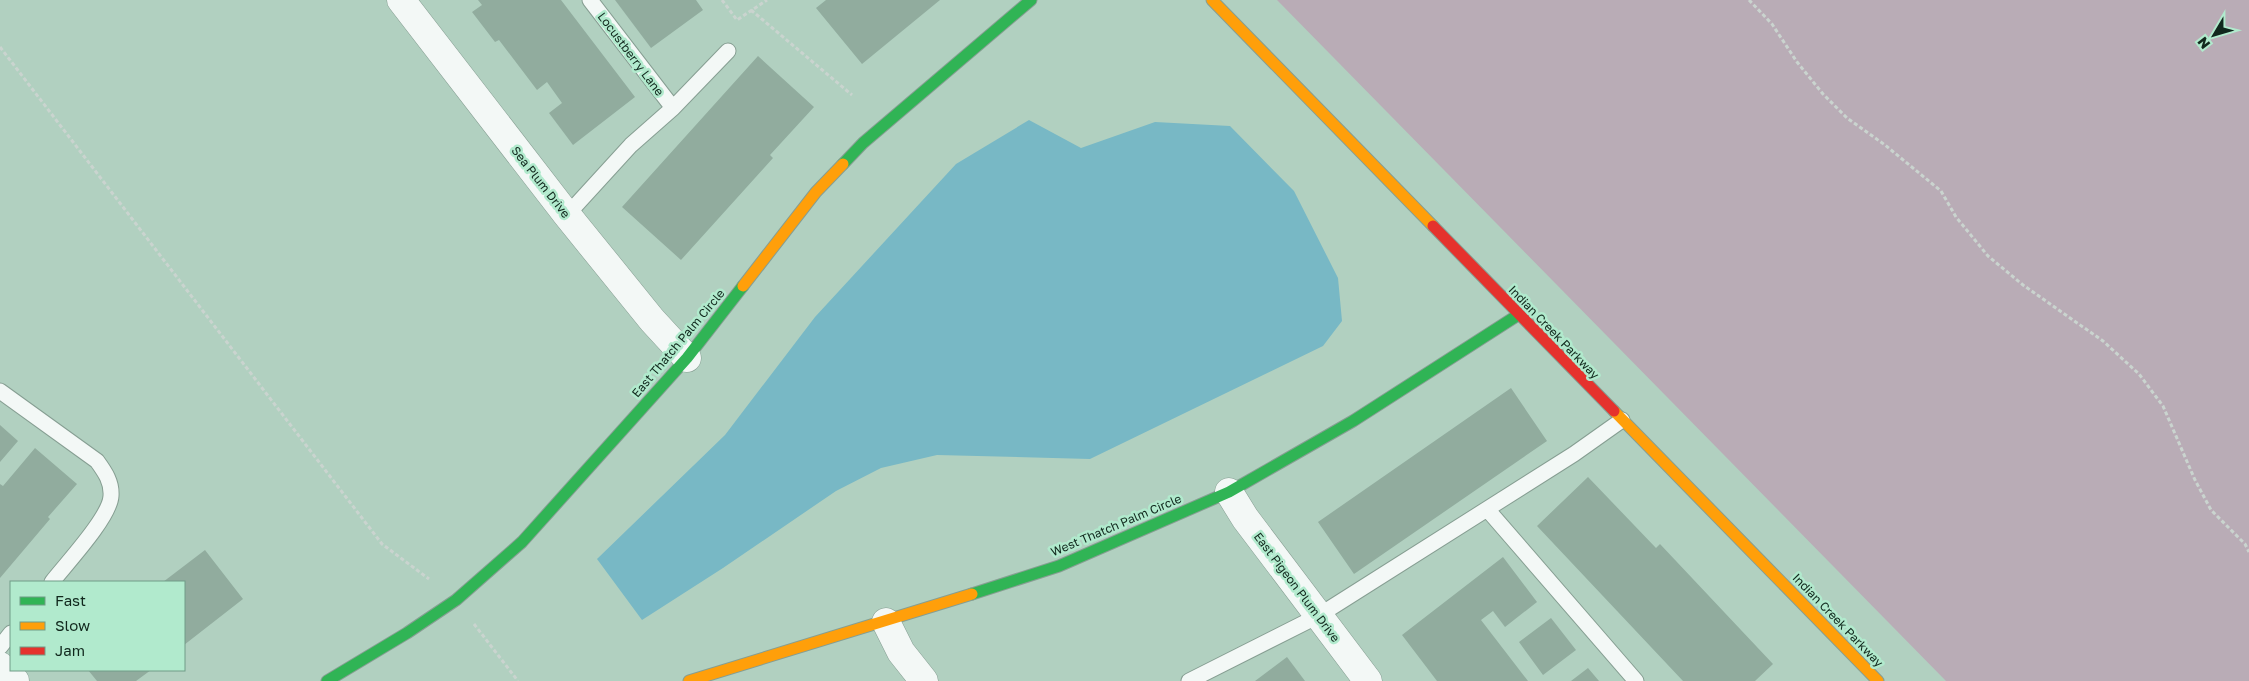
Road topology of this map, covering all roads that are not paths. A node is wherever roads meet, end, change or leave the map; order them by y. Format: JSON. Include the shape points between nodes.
{"nodes":[{"id":1,"x":401,"y":0,"type":"edge"},
{"id":2,"x":590,"y":0,"type":"edge"},
{"id":3,"x":1031,"y":0,"type":"edge"},
{"id":4,"x":1212,"y":0,"type":"edge"},
{"id":5,"x":728,"y":51,"type":"dead end"},
{"id":6,"x":673,"y":108,"type":"junction"},
{"id":7,"x":567,"y":215,"type":"junction"},
{"id":8,"x":1518,"y":315,"type":"junction"},
{"id":9,"x":687,"y":358,"type":"junction"},
{"id":10,"x":0,"y":392,"type":"edge"},
{"id":11,"x":1622,"y":420,"type":"junction"},
{"id":12,"x":1229,"y":492,"type":"junction"},
{"id":13,"x":1487,"y":509,"type":"junction"},
{"id":14,"x":53,"y":581,"type":"edge"},
{"id":15,"x":1318,"y":616,"type":"junction"},
{"id":16,"x":886,"y":622,"type":"junction"},
{"id":17,"x":10,"y":634,"type":"edge"},
{"id":18,"x":0,"y":647,"type":"edge"},
{"id":19,"x":0,"y":666,"type":"edge"},
{"id":20,"x":15,"y":681,"type":"edge"},
{"id":21,"x":327,"y":681,"type":"edge"},
{"id":22,"x":688,"y":681,"type":"edge"},
{"id":23,"x":924,"y":681,"type":"edge"},
{"id":24,"x":1190,"y":681,"type":"edge"},
{"id":25,"x":1368,"y":681,"type":"edge"},
{"id":26,"x":1636,"y":681,"type":"edge"},
{"id":27,"x":1878,"y":681,"type":"edge"}],
"edges":[{"from":1,"to":7,"type":"street","name":"Sea Plum Drive"},
{"from":2,"to":6,"type":"lane","name":"Locustberry Lane"},
{"from":3,"to":9,"type":"street","name":"East Thatch Palm Circle","via":[[863,143],[816,192]]},
{"from":4,"to":8,"type":"street","name":"Indian Creek Parkway"},
{"from":5,"to":6,"type":"lane"},
{"from":6,"to":7,"type":"lane","via":[[631,145]]},
{"from":7,"to":9,"type":"street","name":"Sea Plum Drive"},
{"from":8,"to":11,"type":"street","name":"Indian Creek Parkway"},
{"from":8,"to":12,"type":"street","name":"West Thatch Palm Circle","via":[[1353,421]]},
{"from":9,"to":21,"type":"street","name":"East Thatch Palm Circle","via":[[522,542],[456,600]]},
{"from":10,"to":14,"type":"lane","via":[[97,461],[108,476],[111,497],[105,515]]},
{"from":11,"to":13,"type":"lane"},
{"from":11,"to":27,"type":"street","name":"Indian Creek Parkway"},
{"from":12,"to":15,"type":"street","name":"East Pigeon Plum Drive"},
{"from":12,"to":16,"type":"street","name":"West Thatch Palm Circle","via":[[1059,566]]},
{"from":13,"to":15,"type":"lane"},
{"from":13,"to":26,"type":"lane"},
{"from":15,"to":24,"type":"lane"},
{"from":15,"to":25,"type":"street","name":"East Pigeon Plum Drive"},
{"from":16,"to":22,"type":"street","name":"West Thatch Palm Circle"},
{"from":16,"to":23,"type":"street","via":[[901,652]]},
{"from":17,"to":18,"type":"lane"},
{"from":19,"to":20,"type":"street"}]}
